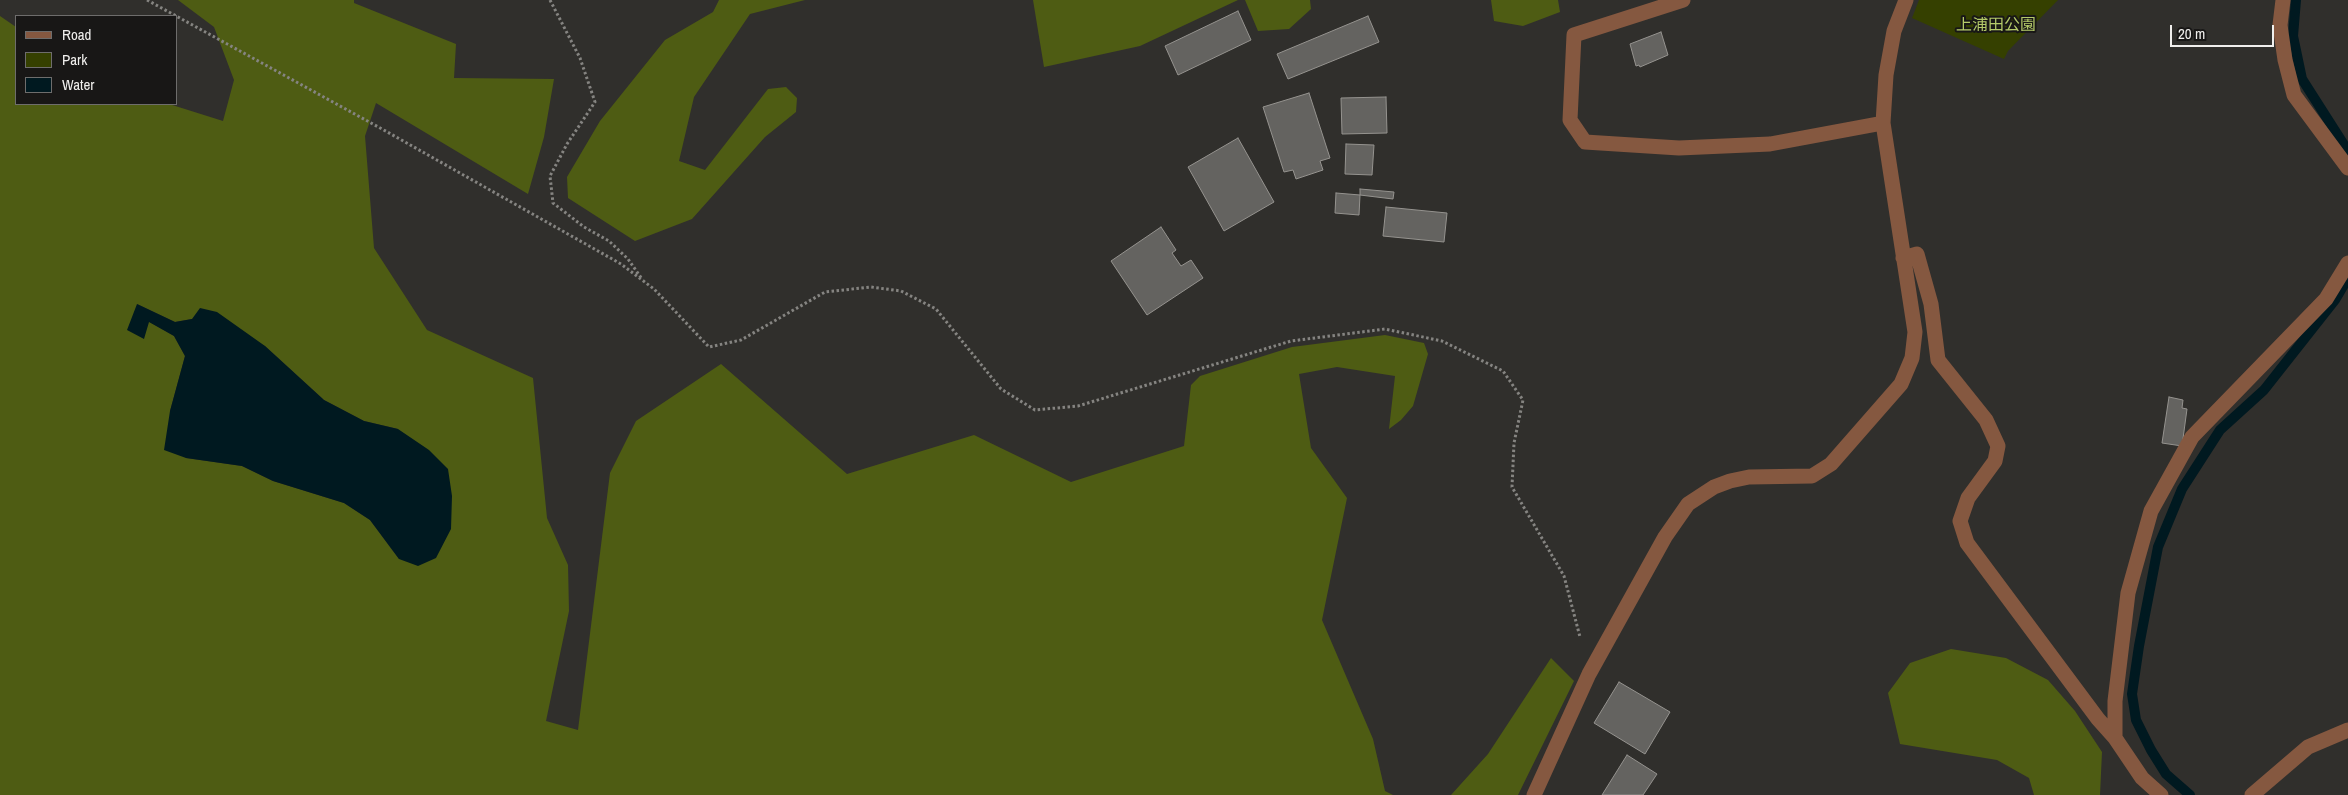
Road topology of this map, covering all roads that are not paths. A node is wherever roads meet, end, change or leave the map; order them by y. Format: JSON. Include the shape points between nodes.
{"nodes":[{"id":1,"x":1683,"y":0,"type":"edge"},
{"id":2,"x":1906,"y":0,"type":"edge"},
{"id":3,"x":2283,"y":0,"type":"edge"},
{"id":4,"x":1883,"y":123,"type":"junction"},
{"id":5,"x":2347,"y":160,"type":"edge"},
{"id":6,"x":1903,"y":258,"type":"junction"},
{"id":7,"x":2348,"y":263,"type":"edge"},
{"id":8,"x":2348,"y":730,"type":"edge"},
{"id":9,"x":2115,"y":738,"type":"junction"},
{"id":10,"x":1534,"y":795,"type":"edge"},
{"id":11,"x":2161,"y":795,"type":"edge"},
{"id":12,"x":2252,"y":795,"type":"edge"}],
"edges":[{"from":1,"to":4,"type":"street","via":[[1574,35],[1570,120],[1585,142],[1679,148],[1770,144]]},
{"from":2,"to":4,"type":"street","via":[[1894,31],[1886,75]]},
{"from":3,"to":5,"type":"street","via":[[2281,33],[2294,95],[2310,119]]},
{"from":4,"to":6,"type":"street"},
{"from":6,"to":9,"type":"street","via":[[1917,254],[1931,304],[1938,360],[1986,420],[1998,446],[1995,461],[1968,498],[1960,521],[1967,543]]},
{"from":6,"to":10,"type":"street","via":[[1915,332],[1912,358],[1900,384],[1831,464],[1812,476],[1749,477],[1730,481],[1688,504],[1664,537],[1589,674]]},
{"from":7,"to":9,"type":"street","via":[[2326,300],[2192,437],[2151,511],[2128,593],[2115,701]]},
{"from":8,"to":12,"type":"street","via":[[2308,747]]},
{"from":9,"to":11,"type":"street","via":[[2142,778]]}]}
